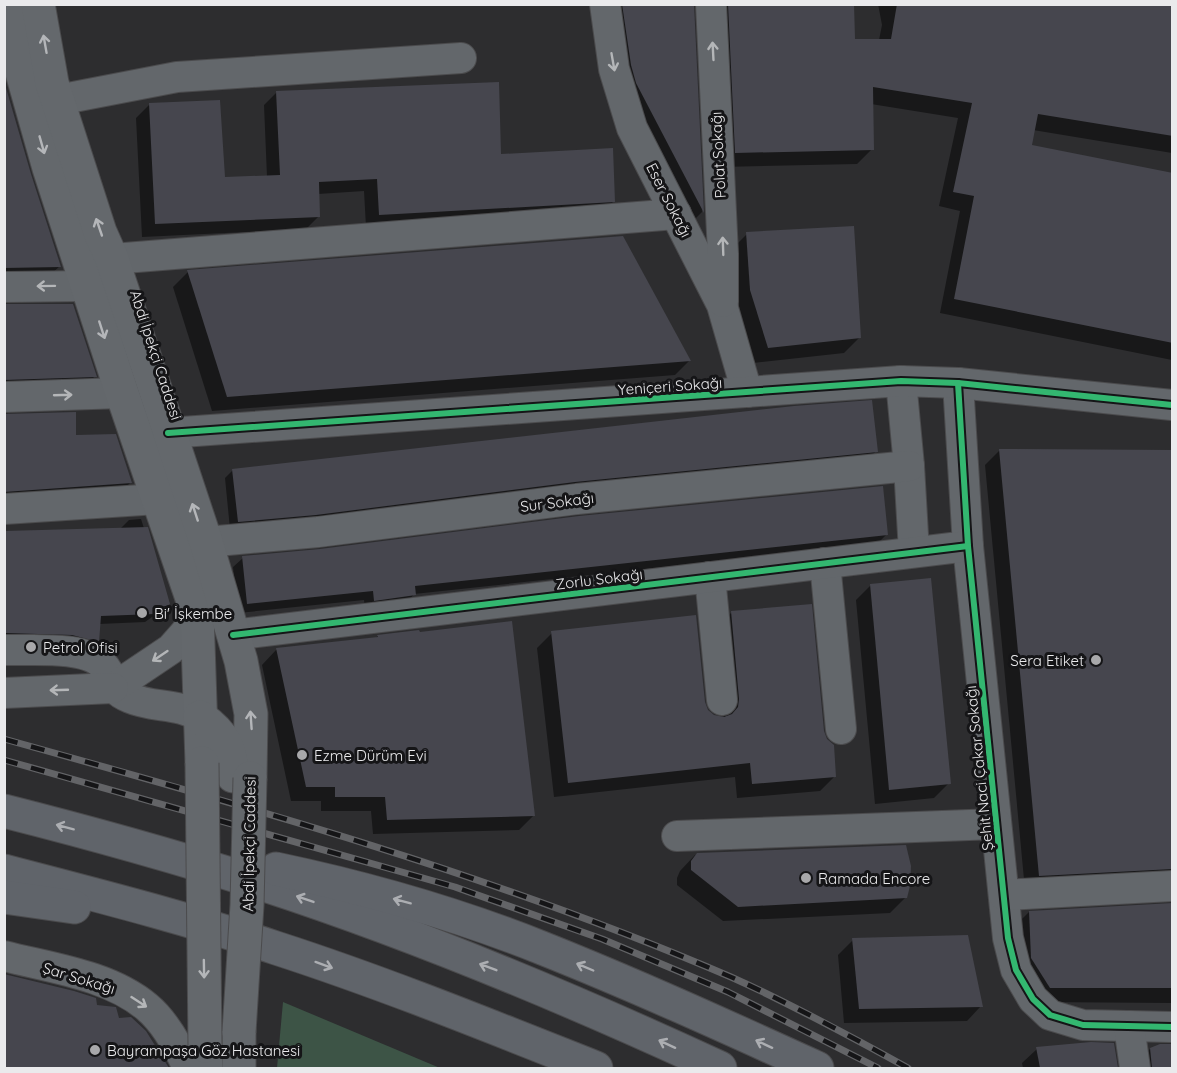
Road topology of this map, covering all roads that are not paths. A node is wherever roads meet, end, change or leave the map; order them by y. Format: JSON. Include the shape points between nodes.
{"nodes":[{"id":1,"x":38,"y":4,"type":"edge"},
{"id":2,"x":605,"y":4,"type":"edge"},
{"id":3,"x":711,"y":4,"type":"edge"},
{"id":4,"x":4,"y":5,"type":"edge"},
{"id":5,"x":9,"y":5,"type":"edge"},
{"id":6,"x":461,"y":58,"type":"dead end"},
{"id":7,"x":35,"y":91,"type":"edge"},
{"id":8,"x":676,"y":214,"type":"junction"},
{"id":9,"x":112,"y":260,"type":"junction"},
{"id":10,"x":4,"y":286,"type":"edge"},
{"id":11,"x":88,"y":286,"type":"junction"},
{"id":12,"x":723,"y":304,"type":"junction"},
{"id":13,"x":901,"y":381,"type":"junction"},
{"id":14,"x":958,"y":383,"type":"junction"},
{"id":15,"x":747,"y":392,"type":"junction"},
{"id":16,"x":122,"y":393,"type":"junction"},
{"id":17,"x":4,"y":397,"type":"edge"},
{"id":18,"x":1173,"y":405,"type":"edge"},
{"id":19,"x":168,"y":433,"type":"junction"},
{"id":20,"x":909,"y":466,"type":"junction"},
{"id":21,"x":158,"y":499,"type":"junction"},
{"id":22,"x":4,"y":509,"type":"edge"},
{"id":23,"x":206,"y":542,"type":"junction"},
{"id":24,"x":968,"y":546,"type":"junction"},
{"id":25,"x":914,"y":552,"type":"junction"},
{"id":26,"x":825,"y":563,"type":"junction"},
{"id":27,"x":710,"y":577,"type":"junction"},
{"id":28,"x":196,"y":613,"type":"junction"},
{"id":29,"x":233,"y":635,"type":"junction"},
{"id":30,"x":4,"y":650,"type":"edge"},
{"id":31,"x":113,"y":688,"type":"junction"},
{"id":32,"x":4,"y":693,"type":"edge"},
{"id":33,"x":722,"y":700,"type":"dead end"},
{"id":34,"x":200,"y":717,"type":"junction"},
{"id":35,"x":841,"y":729,"type":"dead end"},
{"id":36,"x":241,"y":777,"type":"junction"},
{"id":37,"x":4,"y":811,"type":"edge"},
{"id":38,"x":996,"y":824,"type":"junction"},
{"id":39,"x":676,"y":836,"type":"dead end"},
{"id":40,"x":121,"y":842,"type":"junction"},
{"id":41,"x":4,"y":871,"type":"edge"},
{"id":42,"x":1173,"y":886,"type":"edge"},
{"id":43,"x":1004,"y":895,"type":"junction"},
{"id":44,"x":4,"y":897,"type":"edge"},
{"id":45,"x":168,"y":914,"type":"junction"},
{"id":46,"x":4,"y":956,"type":"edge"},
{"id":47,"x":1129,"y":1026,"type":"junction"},
{"id":48,"x":1173,"y":1027,"type":"edge"},
{"id":49,"x":497,"y":1029,"type":"junction"},
{"id":50,"x":200,"y":1061,"type":"edge"},
{"id":51,"x":239,"y":1068,"type":"edge"},
{"id":52,"x":537,"y":1068,"type":"edge"},
{"id":53,"x":596,"y":1068,"type":"edge"},
{"id":54,"x":720,"y":1068,"type":"edge"},
{"id":55,"x":818,"y":1068,"type":"edge"},
{"id":56,"x":1135,"y":1068,"type":"edge"}],
"edges":[{"from":7,"to":1,"type":"main road","name":"Abdi İpekçi Caddesi","one_way":true},
{"from":2,"to":8,"type":"street","name":"Eser Sokağı","one_way":true,"via":[[614,69],[632,128]]},
{"from":12,"to":3,"type":"street","name":"Polat Sokağı","one_way":true},
{"from":4,"to":5,"type":"street"},
{"from":5,"to":7,"type":"main road","name":"Abdi İpekçi Caddesi","via":[[19,62]]},
{"from":6,"to":7,"type":"street"},
{"from":9,"to":7,"type":"main road","name":"Abdi İpekçi Caddesi","one_way":true},
{"from":7,"to":11,"type":"main road","name":"Abdi İpekçi Caddesi","one_way":true,"via":[[49,168]]},
{"from":8,"to":9,"type":"street"},
{"from":8,"to":12,"type":"street","name":"Eser Sokağı"},
{"from":9,"to":19,"type":"main road","name":"Abdi İpekçi Caddesi"},
{"from":11,"to":10,"type":"street","one_way":true},
{"from":11,"to":16,"type":"main road","name":"Abdi İpekçi Caddesi","one_way":true},
{"from":12,"to":15,"type":"street","name":"Eser Sokağı"},
{"from":13,"to":14,"type":"street","name":"Yeniçeri Sokağı"},
{"from":13,"to":15,"type":"street","name":"Yeniçeri Sokağı"},
{"from":13,"to":20,"type":"street"},
{"from":14,"to":18,"type":"street","name":"Yeniçeri Sokağı"},
{"from":14,"to":24,"type":"street","name":"Şehit Naci Çakar Sokağı"},
{"from":15,"to":19,"type":"street","name":"Yeniçeri Sokağı"},
{"from":17,"to":16,"type":"street","one_way":true},
{"from":16,"to":21,"type":"main road","name":"Abdi İpekçi Caddesi"},
{"from":23,"to":19,"type":"main road","name":"Abdi İpekçi Caddesi","one_way":true},
{"from":20,"to":23,"type":"street","name":"Sur Sokağı"},
{"from":20,"to":25,"type":"street"},
{"from":21,"to":22,"type":"street"},
{"from":21,"to":28,"type":"main road","name":"Abdi İpekçi Caddesi"},
{"from":23,"to":29,"type":"main road","name":"Abdi İpekçi Caddesi"},
{"from":24,"to":25,"type":"street","name":"Zorlu Sokağı"},
{"from":24,"to":38,"type":"street","name":"Şehit Naci Çakar Sokağı"},
{"from":25,"to":26,"type":"street","name":"Zorlu Sokağı"},
{"from":26,"to":27,"type":"street","name":"Zorlu Sokağı"},
{"from":26,"to":35,"type":"street"},
{"from":27,"to":29,"type":"street","name":"Zorlu Sokağı"},
{"from":27,"to":33,"type":"street"},
{"from":28,"to":31,"type":"street","one_way":true,"via":[[171,649]]},
{"from":28,"to":34,"type":"main road","name":"Abdi İpekçi Caddesi"},
{"from":36,"to":29,"type":"main road","name":"Abdi İpekçi Caddesi","one_way":true,"via":[[252,730],[250,701]]},
{"from":30,"to":31,"type":"street","via":[[64,651],[90,656],[102,664]]},
{"from":31,"to":32,"type":"street","one_way":true},
{"from":31,"to":34,"type":"street","via":[[130,698],[190,710]]},
{"from":34,"to":36,"type":"main road","via":[[221,734]]},
{"from":34,"to":50,"type":"main road","name":"Abdi İpekçi Caddesi","one_way":true,"bridge":true},
{"from":36,"to":51,"type":"main road","name":"Abdi İpekçi Caddesi","bridge":true,"via":[[248,834]]},
{"from":40,"to":37,"type":"highway","one_way":true},
{"from":38,"to":39,"type":"street"},
{"from":38,"to":43,"type":"street","name":"Şehit Naci Çakar Sokağı"},
{"from":54,"to":40,"type":"highway","one_way":true,"via":[[518,978],[364,919]]},
{"from":55,"to":40,"type":"highway","one_way":true,"via":[[541,948],[410,903],[176,846]]},
{"from":41,"to":45,"type":"highway"},
{"from":42,"to":43,"type":"street"},
{"from":43,"to":47,"type":"street","name":"Şehit Naci Çakar Sokağı","via":[[1016,970],[1033,999],[1050,1015],[1083,1025]]},
{"from":44,"to":45,"type":"highway","via":[[100,910]]},
{"from":45,"to":49,"type":"highway","one_way":true,"via":[[278,948]]},
{"from":46,"to":50,"type":"street","name":"Şar Sokağı","one_way":true,"via":[[91,978],[125,992],[148,1008]]},
{"from":47,"to":48,"type":"street","name":"Şehit Naci Çakar Sokağı"},
{"from":47,"to":56,"type":"street"},
{"from":49,"to":52,"type":"highway"},
{"from":49,"to":53,"type":"highway"}]}
